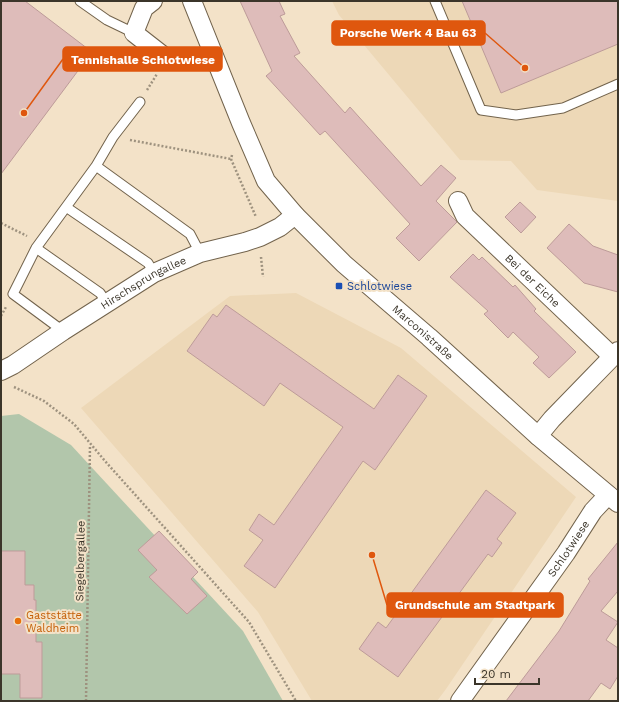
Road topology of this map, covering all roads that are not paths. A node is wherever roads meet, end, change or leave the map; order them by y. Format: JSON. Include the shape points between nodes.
{"nodes":[{"id":1,"x":80,"y":1,"type":"edge"},
{"id":2,"x":153,"y":1,"type":"edge"},
{"id":3,"x":192,"y":1,"type":"edge"},
{"id":4,"x":435,"y":1,"type":"edge"},
{"id":5,"x":134,"y":33,"type":"junction"},
{"id":6,"x":213,"y":55,"type":"junction"},
{"id":7,"x":618,"y":84,"type":"edge"},
{"id":8,"x":140,"y":102,"type":"road end"},
{"id":9,"x":96,"y":166,"type":"junction"},
{"id":10,"x":458,"y":201,"type":"dead end"},
{"id":11,"x":66,"y":207,"type":"junction"},
{"id":12,"x":295,"y":215,"type":"junction"},
{"id":13,"x":38,"y":245,"type":"junction"},
{"id":14,"x":200,"y":253,"type":"junction"},
{"id":15,"x":154,"y":273,"type":"junction"},
{"id":16,"x":106,"y":303,"type":"junction"},
{"id":17,"x":63,"y":331,"type":"junction"},
{"id":18,"x":615,"y":353,"type":"edge"},
{"id":19,"x":5,"y":378,"type":"edge"},
{"id":20,"x":538,"y":436,"type":"junction"},
{"id":21,"x":613,"y":499,"type":"edge"},
{"id":22,"x":460,"y":701,"type":"edge"}],
"edges":[{"from":1,"to":5,"type":"lane","via":[[107,20]]},
{"from":2,"to":5,"type":"street","via":[[144,8]]},
{"from":3,"to":6,"type":"street","name":"Marconistraße"},
{"from":4,"to":7,"type":"lane","via":[[482,110],[516,116],[563,108]]},
{"from":5,"to":6,"type":"street","via":[[166,58],[192,60]]},
{"from":6,"to":12,"type":"street","name":"Marconistraße","via":[[266,181]]},
{"from":8,"to":9,"type":"lane","via":[[113,137]]},
{"from":9,"to":11,"type":"lane"},
{"from":9,"to":14,"type":"lane","via":[[190,234]]},
{"from":10,"to":18,"type":"street","name":"Bei der Eiche","via":[[465,216]]},
{"from":11,"to":13,"type":"lane"},
{"from":11,"to":15,"type":"lane","via":[[148,263]]},
{"from":12,"to":14,"type":"street","name":"Hirschsprungallee","via":[[280,228],[260,237]]},
{"from":12,"to":20,"type":"street","name":"Marconistraße","via":[[344,264]]},
{"from":13,"to":16,"type":"lane","via":[[100,293]]},
{"from":13,"to":17,"type":"lane","via":[[13,294]]},
{"from":14,"to":15,"type":"street","name":"Hirschsprungallee"},
{"from":15,"to":16,"type":"street","name":"Hirschsprungallee"},
{"from":16,"to":17,"type":"street","name":"Hirschsprungallee"},
{"from":17,"to":19,"type":"street","name":"Hirschsprungallee","via":[[13,365]]},
{"from":18,"to":20,"type":"street","name":"Bei der Eiche"},
{"from":20,"to":21,"type":"street","name":"Marconistraße"},
{"from":21,"to":22,"type":"street","name":"Schlotwiese","via":[[593,511]]}]}
